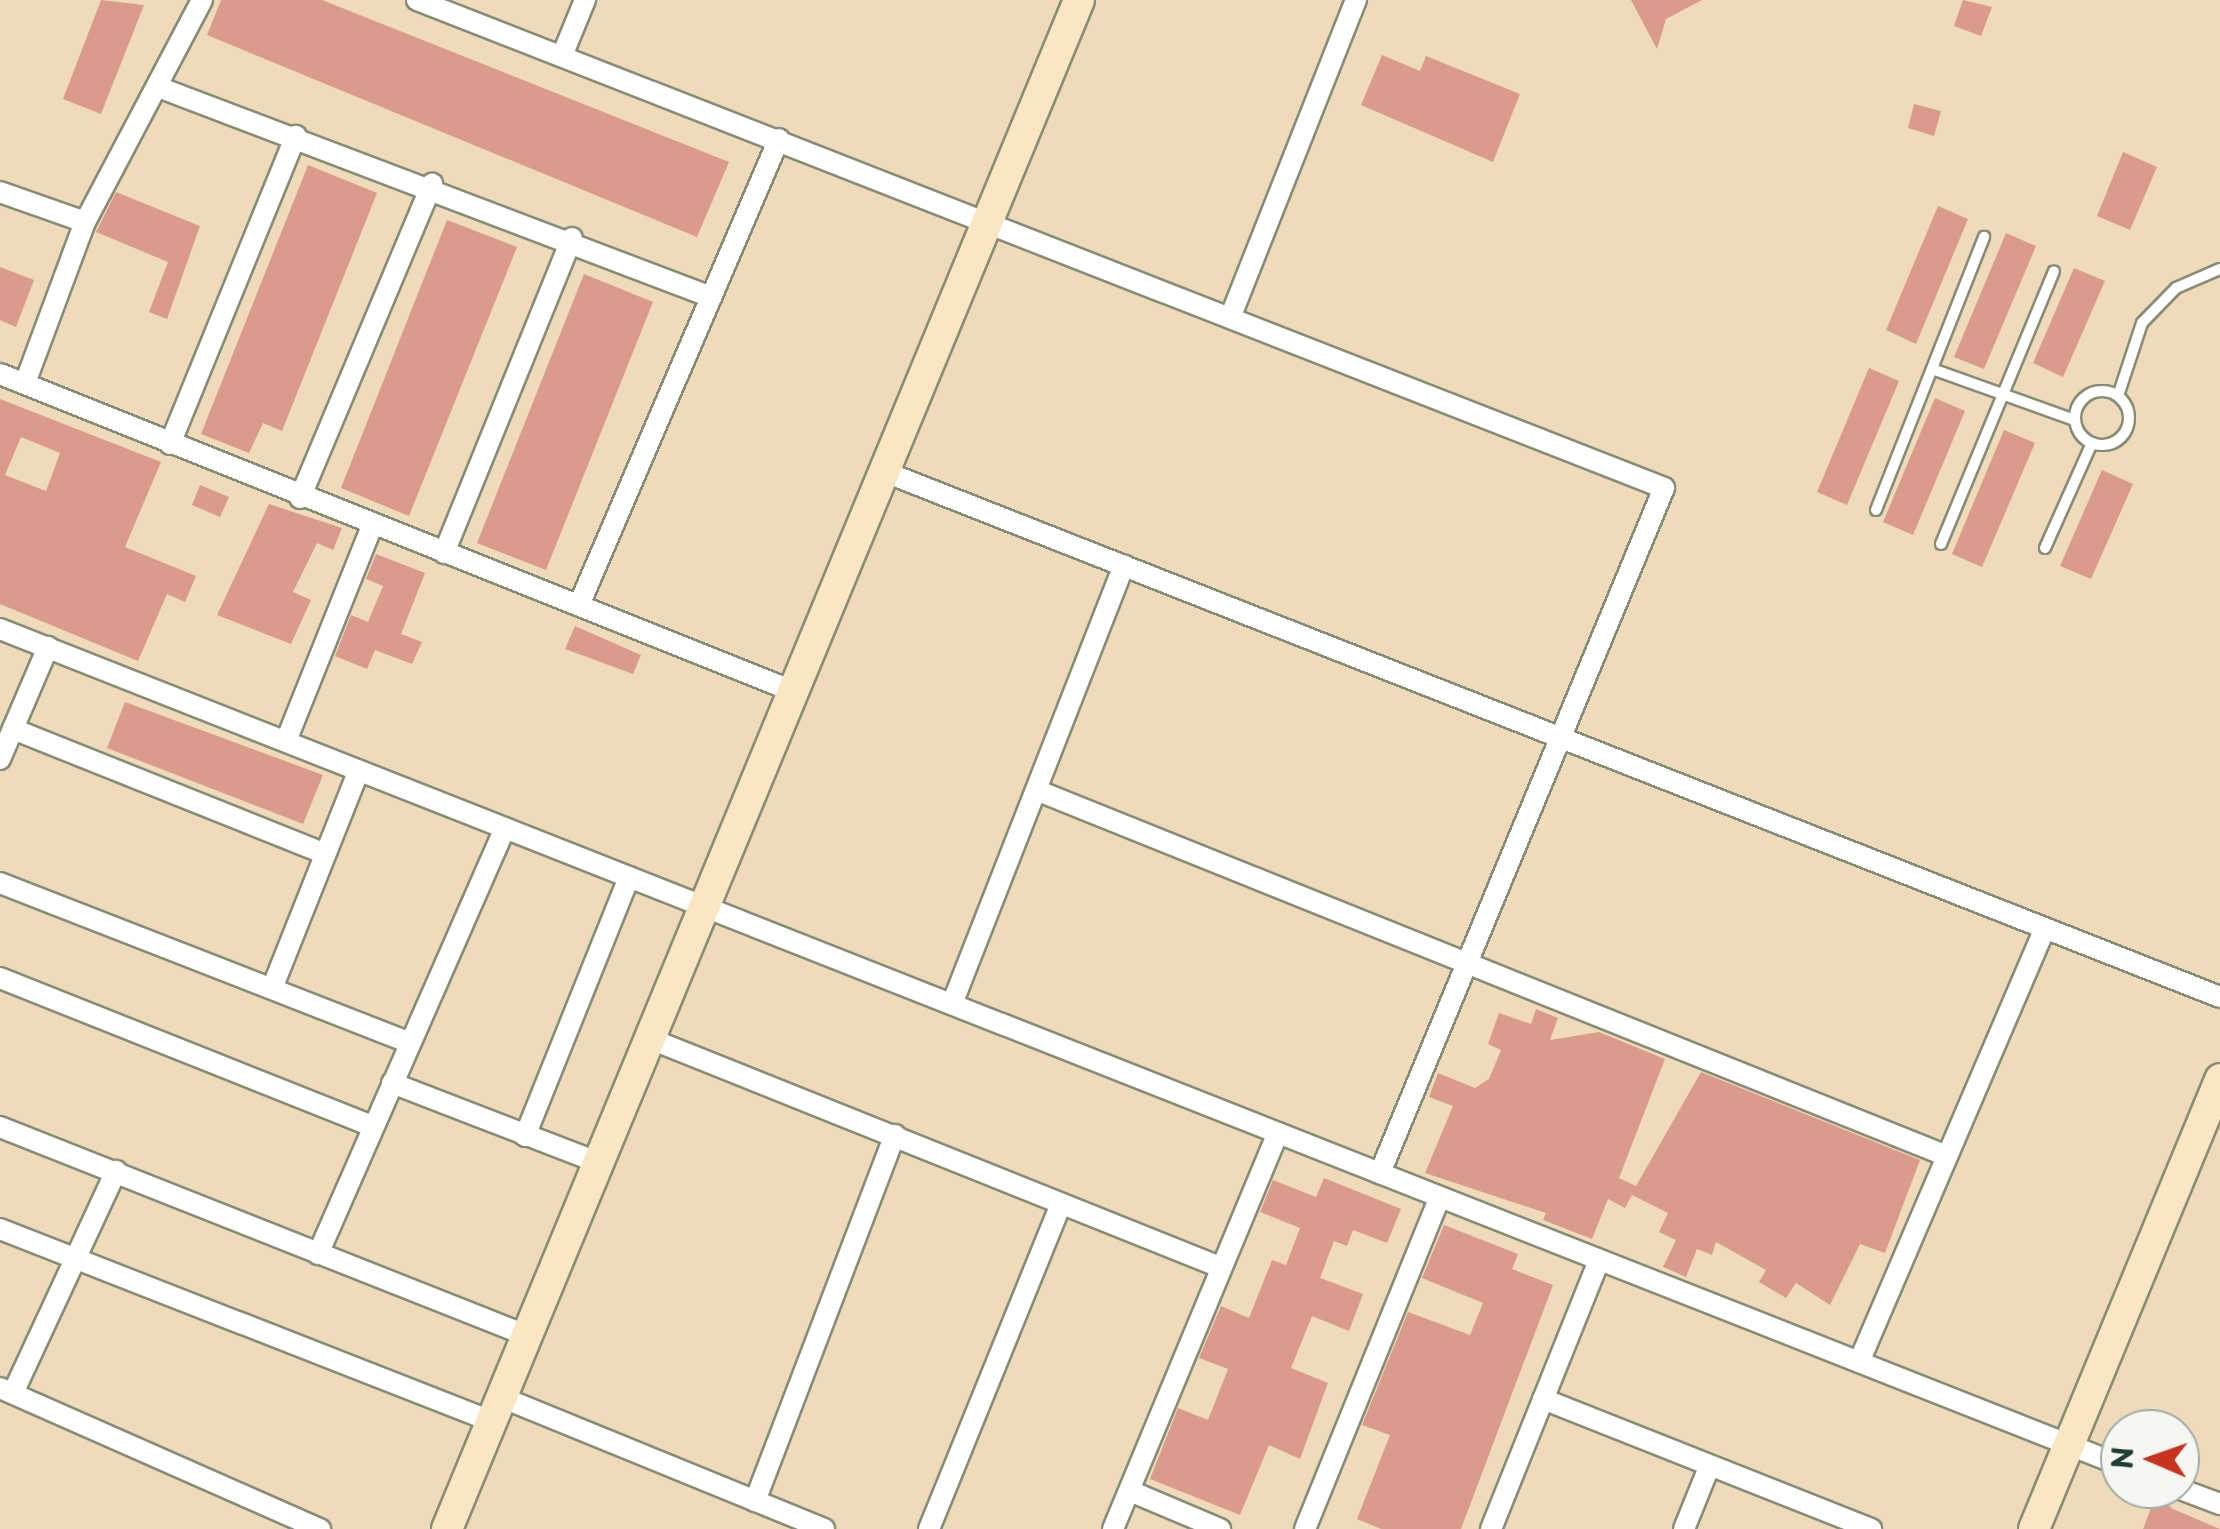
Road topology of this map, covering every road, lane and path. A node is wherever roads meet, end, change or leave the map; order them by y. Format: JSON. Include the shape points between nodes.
{"nodes":[{"id":1,"x":202,"y":0,"type":"edge"},
{"id":2,"x":417,"y":0,"type":"edge"},
{"id":3,"x":585,"y":0,"type":"edge"},
{"id":4,"x":1077,"y":0,"type":"edge"},
{"id":5,"x":1356,"y":0,"type":"edge"},
{"id":6,"x":562,"y":56,"type":"junction"},
{"id":7,"x":158,"y":87,"type":"junction"},
{"id":8,"x":296,"y":136,"type":"junction"},
{"id":9,"x":780,"y":139,"type":"junction"},
{"id":10,"x":432,"y":184,"type":"junction"},
{"id":11,"x":0,"y":192,"type":"edge"},
{"id":12,"x":984,"y":217,"type":"junction"},
{"id":13,"x":86,"y":222,"type":"junction"},
{"id":14,"x":1984,"y":237,"type":"dead end"},
{"id":15,"x":572,"y":238,"type":"junction"},
{"id":16,"x":2220,"y":269,"type":"edge"},
{"id":17,"x":2054,"y":271,"type":"dead end"},
{"id":18,"x":711,"y":297,"type":"junction"},
{"id":19,"x":1232,"y":313,"type":"junction"},
{"id":20,"x":1934,"y":370,"type":"junction"},
{"id":21,"x":0,"y":374,"type":"edge"},
{"id":22,"x":25,"y":384,"type":"junction"},
{"id":23,"x":2118,"y":396,"type":"junction"},
{"id":24,"x":2005,"y":398,"type":"junction"},
{"id":25,"x":2075,"y":420,"type":"junction"},
{"id":26,"x":170,"y":444,"type":"junction"},
{"id":27,"x":2092,"y":444,"type":"junction"},
{"id":28,"x":880,"y":470,"type":"junction"},
{"id":29,"x":300,"y":498,"type":"junction"},
{"id":30,"x":1876,"y":510,"type":"dead end"},
{"id":31,"x":372,"y":524,"type":"junction"},
{"id":32,"x":1942,"y":544,"type":"dead end"},
{"id":33,"x":2045,"y":548,"type":"dead end"},
{"id":34,"x":444,"y":553,"type":"junction"},
{"id":35,"x":1124,"y":565,"type":"junction"},
{"id":36,"x":578,"y":604,"type":"junction"},
{"id":37,"x":0,"y":628,"type":"edge"},
{"id":38,"x":48,"y":647,"type":"junction"},
{"id":39,"x":790,"y":690,"type":"junction"},
{"id":40,"x":13,"y":729,"type":"junction"},
{"id":41,"x":1562,"y":735,"type":"junction"},
{"id":42,"x":286,"y":742,"type":"junction"},
{"id":43,"x":0,"y":760,"type":"edge"},
{"id":44,"x":359,"y":770,"type":"junction"},
{"id":45,"x":1042,"y":792,"type":"junction"},
{"id":46,"x":506,"y":828,"type":"junction"},
{"id":47,"x":326,"y":854,"type":"junction"},
{"id":48,"x":629,"y":876,"type":"junction"},
{"id":49,"x":0,"y":884,"type":"edge"},
{"id":50,"x":702,"y":906,"type":"junction"},
{"id":51,"x":2044,"y":930,"type":"junction"},
{"id":52,"x":1472,"y":961,"type":"junction"},
{"id":53,"x":0,"y":978,"type":"edge"},
{"id":54,"x":273,"y":986,"type":"junction"},
{"id":55,"x":2220,"y":997,"type":"edge"},
{"id":56,"x":952,"y":1004,"type":"junction"},
{"id":57,"x":648,"y":1038,"type":"junction"},
{"id":58,"x":408,"y":1042,"type":"junction"},
{"id":59,"x":2220,"y":1079,"type":"edge"},
{"id":60,"x":392,"y":1083,"type":"junction"},
{"id":61,"x":372,"y":1126,"type":"junction"},
{"id":62,"x":0,"y":1127,"type":"edge"},
{"id":63,"x":1278,"y":1133,"type":"junction"},
{"id":64,"x":894,"y":1135,"type":"junction"},
{"id":65,"x":525,"y":1136,"type":"junction"},
{"id":66,"x":1942,"y":1154,"type":"junction"},
{"id":67,"x":597,"y":1162,"type":"junction"},
{"id":68,"x":116,"y":1171,"type":"junction"},
{"id":69,"x":1380,"y":1173,"type":"junction"},
{"id":70,"x":1440,"y":1196,"type":"junction"},
{"id":71,"x":1060,"y":1204,"type":"junction"},
{"id":72,"x":0,"y":1228,"type":"edge"},
{"id":73,"x":318,"y":1254,"type":"junction"},
{"id":74,"x":74,"y":1258,"type":"junction"},
{"id":75,"x":1598,"y":1260,"type":"junction"},
{"id":76,"x":1220,"y":1267,"type":"junction"},
{"id":77,"x":526,"y":1335,"type":"junction"},
{"id":78,"x":1859,"y":1362,"type":"junction"},
{"id":79,"x":6,"y":1391,"type":"edge"},
{"id":80,"x":1543,"y":1398,"type":"junction"},
{"id":81,"x":496,"y":1409,"type":"junction"},
{"id":82,"x":2068,"y":1445,"type":"junction"},
{"id":83,"x":2100,"y":1457,"type":"edge"},
{"id":84,"x":1710,"y":1466,"type":"junction"},
{"id":85,"x":1130,"y":1491,"type":"junction"},
{"id":86,"x":755,"y":1501,"type":"junction"},
{"id":87,"x":1868,"y":1528,"type":"edge"},
{"id":88,"x":320,"y":1529,"type":"edge"},
{"id":89,"x":447,"y":1529,"type":"edge"},
{"id":90,"x":824,"y":1529,"type":"edge"},
{"id":91,"x":929,"y":1529,"type":"edge"},
{"id":92,"x":1114,"y":1529,"type":"edge"},
{"id":93,"x":1220,"y":1529,"type":"edge"},
{"id":94,"x":1305,"y":1529,"type":"edge"},
{"id":95,"x":1491,"y":1529,"type":"edge"},
{"id":96,"x":1684,"y":1529,"type":"edge"},
{"id":97,"x":2034,"y":1529,"type":"edge"}],
"edges":[{"from":1,"to":7,"type":"street"},
{"from":2,"to":6,"type":"street"},
{"from":3,"to":6,"type":"street"},
{"from":4,"to":12,"type":"street"},
{"from":5,"to":19,"type":"street"},
{"from":6,"to":9,"type":"street"},
{"from":7,"to":8,"type":"street"},
{"from":7,"to":13,"type":"street"},
{"from":8,"to":10,"type":"street"},
{"from":8,"to":26,"type":"street"},
{"from":9,"to":12,"type":"street"},
{"from":9,"to":18,"type":"street"},
{"from":10,"to":15,"type":"street"},
{"from":10,"to":29,"type":"street"},
{"from":11,"to":13,"type":"street"},
{"from":12,"to":19,"type":"street"},
{"from":12,"to":28,"type":"street"},
{"from":13,"to":22,"type":"street"},
{"from":14,"to":20,"type":"lane"},
{"from":15,"to":18,"type":"street"},
{"from":15,"to":34,"type":"street"},
{"from":16,"to":23,"type":"lane","via":[[2176,288],[2142,323]]},
{"from":17,"to":24,"type":"lane"},
{"from":18,"to":36,"type":"street"},
{"from":19,"to":41,"type":"street","via":[[1664,488]]},
{"from":20,"to":24,"type":"lane"},
{"from":20,"to":30,"type":"lane"},
{"from":21,"to":22,"type":"street"},
{"from":22,"to":26,"type":"street"},
{"from":23,"to":25,"type":"lane","via":[[2089,394]]},
{"from":23,"to":27,"type":"lane","via":[[2128,408],[2121,437]]},
{"from":24,"to":25,"type":"lane"},
{"from":24,"to":32,"type":"lane"},
{"from":25,"to":27,"type":"lane"},
{"from":26,"to":29,"type":"street"},
{"from":27,"to":33,"type":"lane"},
{"from":28,"to":35,"type":"street"},
{"from":28,"to":39,"type":"street"},
{"from":29,"to":31,"type":"street"},
{"from":31,"to":34,"type":"street"},
{"from":31,"to":42,"type":"street"},
{"from":34,"to":36,"type":"street"},
{"from":35,"to":41,"type":"street"},
{"from":35,"to":45,"type":"street"},
{"from":36,"to":39,"type":"street"},
{"from":37,"to":38,"type":"street"},
{"from":38,"to":40,"type":"street"},
{"from":38,"to":42,"type":"street"},
{"from":39,"to":50,"type":"street"},
{"from":40,"to":43,"type":"street"},
{"from":40,"to":47,"type":"street"},
{"from":41,"to":51,"type":"street"},
{"from":41,"to":52,"type":"street"},
{"from":42,"to":44,"type":"street"},
{"from":44,"to":46,"type":"street"},
{"from":44,"to":47,"type":"street"},
{"from":45,"to":52,"type":"street"},
{"from":45,"to":56,"type":"street"},
{"from":46,"to":48,"type":"street"},
{"from":46,"to":58,"type":"street"},
{"from":47,"to":54,"type":"street"},
{"from":48,"to":50,"type":"street"},
{"from":48,"to":65,"type":"street"},
{"from":49,"to":54,"type":"street"},
{"from":50,"to":56,"type":"street"},
{"from":50,"to":57,"type":"street"},
{"from":51,"to":55,"type":"street"},
{"from":51,"to":66,"type":"street"},
{"from":52,"to":66,"type":"street"},
{"from":52,"to":69,"type":"street"},
{"from":53,"to":61,"type":"street"},
{"from":54,"to":58,"type":"street"},
{"from":56,"to":63,"type":"street"},
{"from":57,"to":64,"type":"street"},
{"from":57,"to":67,"type":"street"},
{"from":58,"to":60,"type":"street"},
{"from":59,"to":82,"type":"street"},
{"from":60,"to":61,"type":"street"},
{"from":60,"to":65,"type":"street"},
{"from":61,"to":73,"type":"street"},
{"from":62,"to":68,"type":"street"},
{"from":63,"to":69,"type":"street"},
{"from":63,"to":76,"type":"street"},
{"from":64,"to":71,"type":"street"},
{"from":64,"to":86,"type":"street"},
{"from":65,"to":67,"type":"street"},
{"from":66,"to":78,"type":"street"},
{"from":67,"to":77,"type":"street"},
{"from":68,"to":73,"type":"street"},
{"from":68,"to":74,"type":"street"},
{"from":69,"to":70,"type":"street"},
{"from":70,"to":75,"type":"street"},
{"from":70,"to":94,"type":"street"},
{"from":71,"to":76,"type":"street"},
{"from":71,"to":91,"type":"street"},
{"from":72,"to":74,"type":"street"},
{"from":73,"to":77,"type":"street"},
{"from":74,"to":79,"type":"street"},
{"from":74,"to":81,"type":"street"},
{"from":75,"to":78,"type":"street"},
{"from":75,"to":80,"type":"street"},
{"from":76,"to":85,"type":"street"},
{"from":77,"to":81,"type":"street"},
{"from":78,"to":82,"type":"street"},
{"from":79,"to":88,"type":"street"},
{"from":80,"to":84,"type":"street"},
{"from":80,"to":95,"type":"street"},
{"from":81,"to":86,"type":"street"},
{"from":81,"to":89,"type":"street"},
{"from":82,"to":83,"type":"street"},
{"from":82,"to":97,"type":"street"},
{"from":84,"to":87,"type":"street"},
{"from":84,"to":96,"type":"street"},
{"from":85,"to":92,"type":"street"},
{"from":85,"to":93,"type":"street"},
{"from":86,"to":90,"type":"street"}]}
